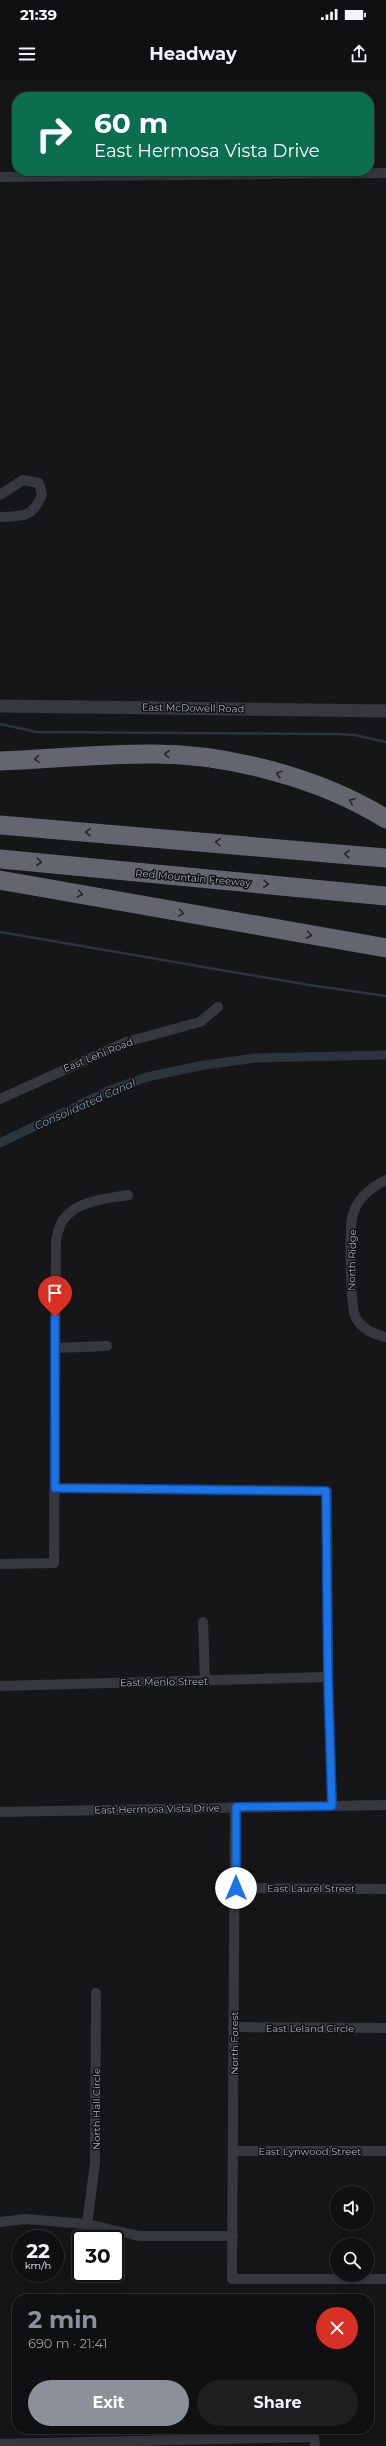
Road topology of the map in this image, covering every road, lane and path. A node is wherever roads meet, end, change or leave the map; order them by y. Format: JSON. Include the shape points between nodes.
{"nodes":[{"id":1,"x":374,"y":173,"type":"edge"},
{"id":2,"x":386,"y":173,"type":"edge"},
{"id":3,"x":96,"y":176,"type":"edge"},
{"id":4,"x":0,"y":177,"type":"edge"},
{"id":5,"x":0,"y":495,"type":"edge"},
{"id":6,"x":0,"y":518,"type":"edge"},
{"id":7,"x":0,"y":706,"type":"edge"},
{"id":8,"x":386,"y":711,"type":"edge"},
{"id":9,"x":0,"y":761,"type":"edge"},
{"id":10,"x":386,"y":819,"type":"edge"},
{"id":11,"x":0,"y":825,"type":"edge"},
{"id":12,"x":386,"y":858,"type":"edge"},
{"id":13,"x":0,"y":859,"type":"edge"},
{"id":14,"x":0,"y":880,"type":"edge"},
{"id":15,"x":386,"y":896,"type":"edge"},
{"id":16,"x":386,"y":948,"type":"edge"},
{"id":17,"x":218,"y":1007,"type":"dead end"},
{"id":18,"x":0,"y":1099,"type":"edge"},
{"id":19,"x":386,"y":1180,"type":"edge"},
{"id":20,"x":128,"y":1194,"type":"dead end"},
{"id":21,"x":386,"y":1337,"type":"edge"},
{"id":22,"x":107,"y":1346,"type":"dead end"},
{"id":23,"x":55,"y":1348,"type":"junction"},
{"id":24,"x":55,"y":1488,"type":"junction"},
{"id":25,"x":0,"y":1564,"type":"edge"},
{"id":26,"x":203,"y":1622,"type":"dead end"},
{"id":27,"x":328,"y":1677,"type":"junction"},
{"id":28,"x":205,"y":1680,"type":"junction"},
{"id":29,"x":0,"y":1686,"type":"edge"},
{"id":30,"x":386,"y":1805,"type":"edge"},
{"id":31,"x":332,"y":1806,"type":"junction"},
{"id":32,"x":236,"y":1807,"type":"junction"},
{"id":33,"x":0,"y":1812,"type":"edge"},
{"id":34,"x":236,"y":1888,"type":"junction"},
{"id":35,"x":386,"y":1888,"type":"edge"},
{"id":36,"x":96,"y":1993,"type":"dead end"},
{"id":37,"x":234,"y":2027,"type":"junction"},
{"id":38,"x":386,"y":2028,"type":"edge"},
{"id":39,"x":234,"y":2151,"type":"junction"},
{"id":40,"x":386,"y":2151,"type":"edge"},
{"id":41,"x":0,"y":2222,"type":"edge"},
{"id":42,"x":87,"y":2224,"type":"junction"},
{"id":43,"x":234,"y":2236,"type":"junction"},
{"id":44,"x":386,"y":2279,"type":"edge"},
{"id":45,"x":315,"y":2441,"type":"edge"},
{"id":46,"x":0,"y":2444,"type":"edge"}],
"edges":[{"from":1,"to":2,"type":"street"},
{"from":3,"to":4,"type":"street"},
{"from":5,"to":6,"type":"street","via":[[23,480],[39,482],[42,495],[37,507],[25,516]]},
{"from":7,"to":8,"type":"street","name":"East McDowell Road"},
{"from":10,"to":9,"type":"highway","one_way":true,"via":[[355,802],[316,786],[246,765],[170,754]]},
{"from":12,"to":11,"type":"highway","one_way":true},
{"from":13,"to":15,"type":"highway","name":"Red Mountain Freeway","one_way":true},
{"from":14,"to":16,"type":"highway","one_way":true},
{"from":17,"to":18,"type":"street","name":"East Lehi Road","via":[[200,1022],[126,1042]]},
{"from":19,"to":21,"type":"street","name":"North Ridge","via":[[372,1187],[361,1199],[353,1214],[351,1302],[355,1318],[364,1328]]},
{"from":20,"to":23,"type":"street","via":[[91,1201],[76,1208],[62,1220],[56,1240]]},
{"from":22,"to":23,"type":"street"},
{"from":23,"to":24,"type":"street"},
{"from":24,"to":25,"type":"street","via":[[54,1563]]},
{"from":24,"to":27,"type":"street","via":[[326,1491]]},
{"from":26,"to":28,"type":"street"},
{"from":27,"to":28,"type":"street","name":"East Menlo Street"},
{"from":27,"to":31,"type":"street"},
{"from":28,"to":29,"type":"street","name":"East Menlo Street"},
{"from":30,"to":31,"type":"street","name":"East Hermosa Vista Drive"},
{"from":31,"to":32,"type":"street","name":"East Hermosa Vista Drive"},
{"from":32,"to":33,"type":"street","name":"East Hermosa Vista Drive"},
{"from":32,"to":34,"type":"street","name":"North Forest"},
{"from":34,"to":35,"type":"street","name":"East Laurel Street"},
{"from":34,"to":37,"type":"street","name":"North Forest"},
{"from":36,"to":42,"type":"street","name":"North Hall Circle","via":[[95,2163]]},
{"from":37,"to":38,"type":"street","name":"East Leland Circle"},
{"from":37,"to":39,"type":"street","name":"North Forest"},
{"from":39,"to":40,"type":"street","name":"East Lynwood Street"},
{"from":39,"to":43,"type":"street","name":"North Forest"},
{"from":41,"to":42,"type":"street","via":[[25,2219]]},
{"from":42,"to":43,"type":"street","via":[[139,2236]]},
{"from":43,"to":44,"type":"street","name":"North Forest","via":[[232,2279]]},
{"from":45,"to":46,"type":"street"}]}
